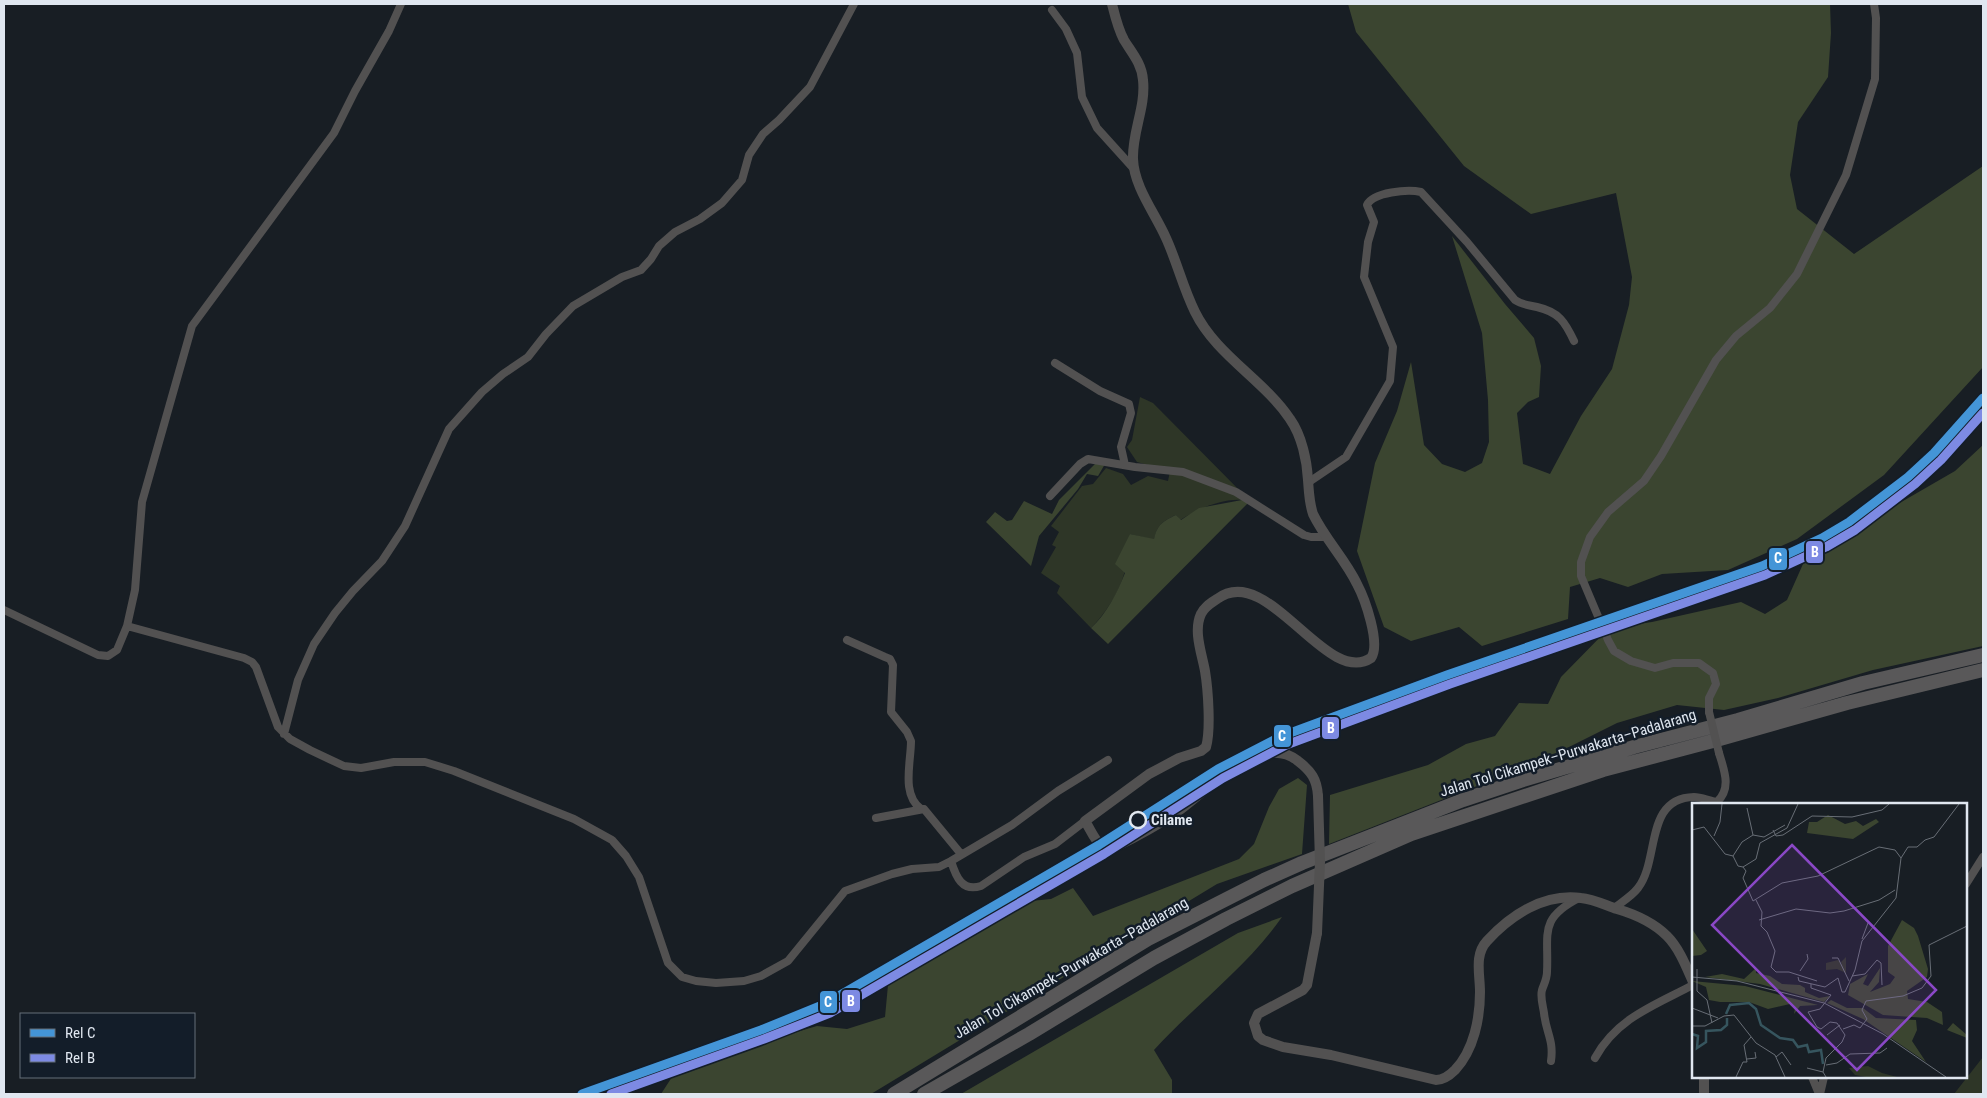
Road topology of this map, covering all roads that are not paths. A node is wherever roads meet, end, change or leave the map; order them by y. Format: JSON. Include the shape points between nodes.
{"nodes":[{"id":1,"x":401,"y":4,"type":"edge"},
{"id":2,"x":854,"y":4,"type":"edge"},
{"id":3,"x":1112,"y":4,"type":"edge"},
{"id":4,"x":1874,"y":4,"type":"edge"},
{"id":5,"x":1052,"y":10,"type":"dead end"},
{"id":6,"x":1134,"y":169,"type":"junction"},
{"id":7,"x":1574,"y":341,"type":"dead end"},
{"id":8,"x":1055,"y":363,"type":"dead end"},
{"id":9,"x":1125,"y":465,"type":"junction"},
{"id":10,"x":1309,"y":482,"type":"junction"},
{"id":11,"x":1050,"y":496,"type":"dead end"},
{"id":12,"x":1326,"y":537,"type":"junction"},
{"id":13,"x":4,"y":610,"type":"edge"},
{"id":14,"x":127,"y":626,"type":"junction"},
{"id":15,"x":847,"y":640,"type":"dead end"},
{"id":16,"x":1983,"y":656,"type":"edge"},
{"id":17,"x":1983,"y":670,"type":"edge"},
{"id":18,"x":284,"y":734,"type":"junction"},
{"id":19,"x":1108,"y":760,"type":"dead end"},
{"id":20,"x":921,"y":809,"type":"junction"},
{"id":21,"x":876,"y":818,"type":"dead end"},
{"id":22,"x":1085,"y":821,"type":"junction"},
{"id":23,"x":961,"y":854,"type":"junction"},
{"id":24,"x":1983,"y":857,"type":"edge"},
{"id":25,"x":951,"y":861,"type":"junction"},
{"id":26,"x":1967,"y":882,"type":"edge"},
{"id":27,"x":1581,"y":898,"type":"junction"},
{"id":28,"x":1614,"y":908,"type":"junction"},
{"id":29,"x":1692,"y":980,"type":"edge"},
{"id":30,"x":1692,"y":983,"type":"edge"},
{"id":31,"x":1595,"y":1058,"type":"dead end"},
{"id":32,"x":1551,"y":1062,"type":"dead end"},
{"id":33,"x":1704,"y":1078,"type":"edge"},
{"id":34,"x":1812,"y":1078,"type":"edge"},
{"id":35,"x":1824,"y":1078,"type":"edge"},
{"id":36,"x":894,"y":1094,"type":"edge"},
{"id":37,"x":924,"y":1094,"type":"edge"},
{"id":38,"x":1704,"y":1094,"type":"edge"},
{"id":39,"x":1819,"y":1094,"type":"edge"}],
"edges":[{"from":1,"to":14,"type":"street","via":[[390,31],[334,133],[192,326],[142,502],[135,590]]},
{"from":2,"to":18,"type":"street","via":[[810,87],[763,134],[749,155],[742,180],[722,203],[675,232],[659,246],[641,270],[622,277],[573,306],[528,356],[482,392],[450,429],[404,526],[382,561],[335,613],[314,644],[298,680]]},
{"from":3,"to":6,"type":"street","via":[[1124,39],[1139,63],[1144,80]]},
{"from":4,"to":28,"type":"street","bridge":true,"via":[[1874,80],[1846,175],[1797,274],[1770,308],[1736,336],[1716,360],[1661,456],[1644,481],[1608,512],[1590,537],[1581,562],[1581,576],[1614,651],[1631,661],[1655,668],[1673,663],[1698,663],[1713,673],[1716,684],[1709,698],[1709,712],[1726,785],[1717,802],[1686,798],[1664,810],[1642,881],[1632,895]]},
{"from":5,"to":6,"type":"street","via":[[1066,29],[1077,53],[1082,97],[1097,128]]},
{"from":6,"to":10,"type":"street","via":[[1167,239],[1196,313],[1215,340],[1291,420],[1299,435]]},
{"from":7,"to":10,"type":"street","via":[[1556,314],[1515,300],[1421,192],[1402,191],[1372,199],[1367,205],[1374,222],[1364,277],[1393,347],[1390,381],[1346,457]]},
{"from":8,"to":9,"type":"street","via":[[1100,391],[1129,404],[1132,413],[1121,447]]},
{"from":9,"to":11,"type":"street","via":[[1088,459]]},
{"from":9,"to":12,"type":"street","via":[[1183,472],[1236,492],[1304,535]]},
{"from":10,"to":12,"type":"street","via":[[1309,503]]},
{"from":12,"to":22,"type":"street","via":[[1361,594],[1375,639],[1371,658],[1356,664],[1342,660],[1259,597],[1238,592],[1221,596],[1204,608],[1199,620],[1208,690],[1206,747],[1149,774]]},
{"from":13,"to":14,"type":"street","via":[[98,655],[108,656],[117,650]]},
{"from":14,"to":18,"type":"street","via":[[252,662],[273,718]]},
{"from":15,"to":20,"type":"street","via":[[892,662],[891,712],[911,741],[910,795]]},
{"from":16,"to":36,"type":"highway","name":"Jalan Tol Cikampek–Purwakarta–Padalarang","via":[[1844,688],[1520,781],[1302,863],[1148,939]]},
{"from":17,"to":37,"type":"highway","name":"Jalan Tol Cikampek–Purwakarta–Padalarang","via":[[1847,703],[1603,770],[1411,834],[1226,919]]},
{"from":18,"to":25,"type":"street","via":[[344,766],[361,768],[411,761],[447,769],[574,819],[612,840],[639,877],[668,963],[682,978],[696,981],[744,981],[761,976],[788,961],[845,891],[892,874],[939,867]]},
{"from":19,"to":23,"type":"street","via":[[1012,825]]},
{"from":20,"to":21,"type":"street"},
{"from":20,"to":23,"type":"street"},
{"from":22,"to":25,"type":"street","via":[[1055,844],[1024,857],[981,886],[974,888],[960,883]]},
{"from":22,"to":27,"type":"street","bridge":true,"via":[[1103,848],[1118,846],[1177,812],[1220,778],[1264,754],[1281,753],[1294,758],[1314,776],[1317,783],[1320,862],[1317,933],[1307,985],[1258,1014],[1254,1023],[1258,1036],[1283,1047],[1424,1078],[1440,1080],[1451,1074],[1470,1045],[1479,1010],[1478,966],[1485,943],[1527,908],[1564,897]]},
{"from":23,"to":25,"type":"street"},
{"from":24,"to":26,"type":"street"},
{"from":27,"to":28,"type":"street"},
{"from":27,"to":32,"type":"street","via":[[1556,914],[1546,933],[1547,974],[1542,992],[1545,1022],[1553,1049]]},
{"from":28,"to":29,"type":"street","via":[[1640,918],[1666,935]]},
{"from":30,"to":31,"type":"street","via":[[1630,1018],[1601,1046]]},
{"from":33,"to":38,"type":"street"},
{"from":34,"to":39,"type":"street"},
{"from":35,"to":39,"type":"street"}]}
